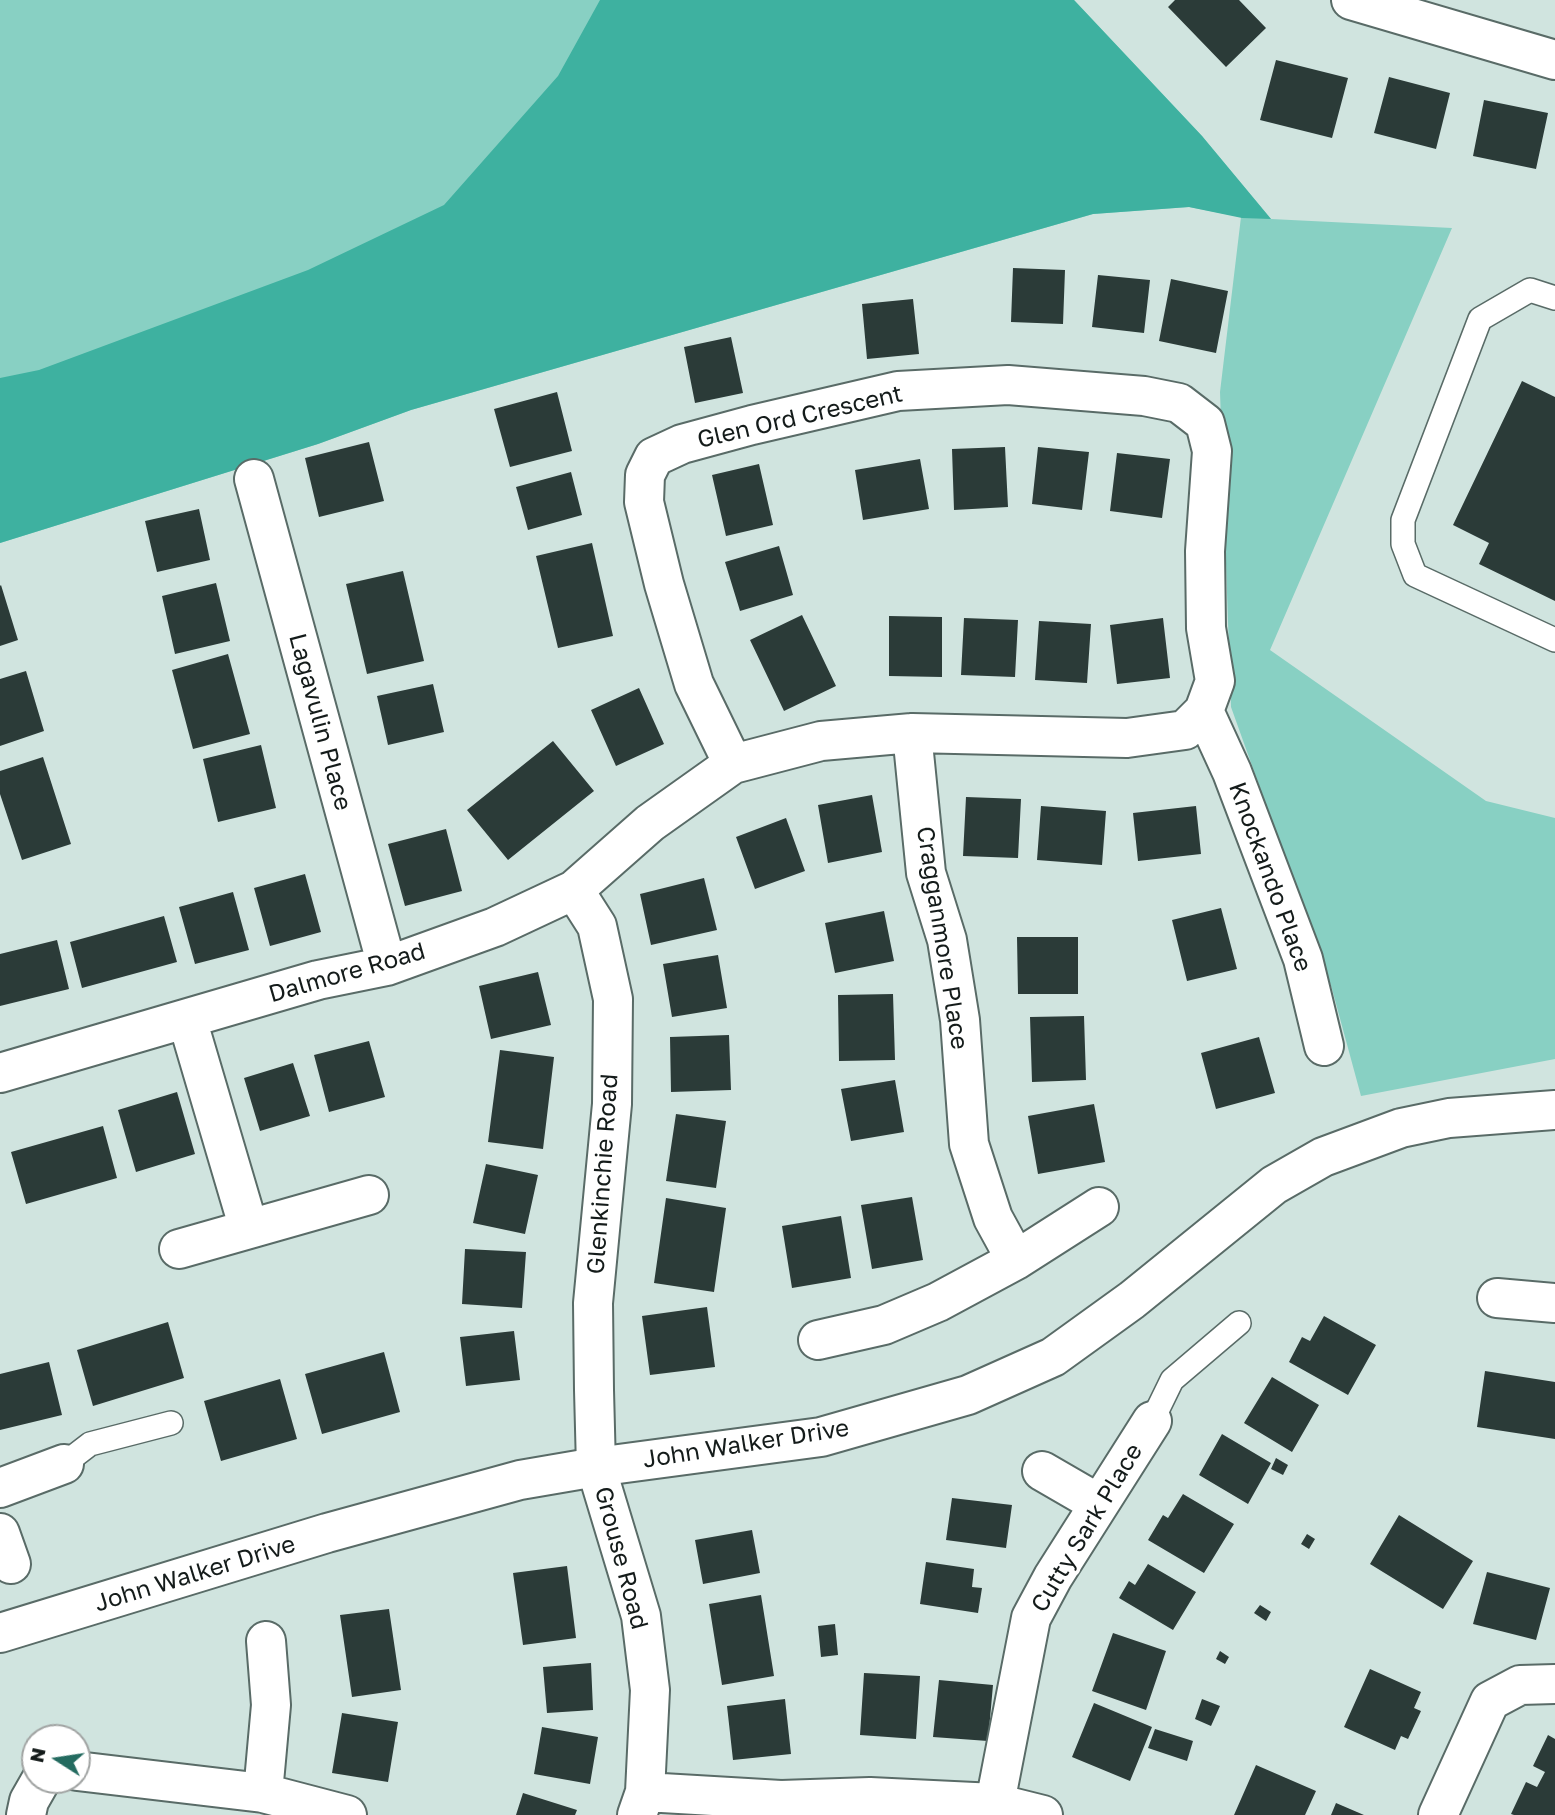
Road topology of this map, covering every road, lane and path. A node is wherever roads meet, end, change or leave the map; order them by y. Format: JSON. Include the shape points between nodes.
{"nodes":[{"id":1,"x":1351,"y":0,"type":"edge"},
{"id":2,"x":1410,"y":8,"type":"edge"},
{"id":3,"x":1555,"y":60,"type":"edge"},
{"id":4,"x":1555,"y":298,"type":"edge"},
{"id":5,"x":254,"y":479,"type":"dead end"},
{"id":6,"x":1555,"y":640,"type":"edge"},
{"id":7,"x":1204,"y":711,"type":"junction"},
{"id":8,"x":912,"y":733,"type":"junction"},
{"id":9,"x":733,"y":764,"type":"junction"},
{"id":10,"x":574,"y":890,"type":"junction"},
{"id":11,"x":387,"y":966,"type":"junction"},
{"id":12,"x":187,"y":1019,"type":"junction"},
{"id":13,"x":1324,"y":1046,"type":"dead end"},
{"id":14,"x":0,"y":1073,"type":"edge"},
{"id":15,"x":1555,"y":1110,"type":"edge"},
{"id":16,"x":369,"y":1195,"type":"dead end"},
{"id":17,"x":1099,"y":1207,"type":"dead end"},
{"id":18,"x":249,"y":1229,"type":"junction"},
{"id":19,"x":179,"y":1249,"type":"dead end"},
{"id":20,"x":1016,"y":1260,"type":"junction"},
{"id":21,"x":1497,"y":1298,"type":"dead end"},
{"id":22,"x":1555,"y":1303,"type":"edge"},
{"id":23,"x":1239,"y":1323,"type":"dead end"},
{"id":24,"x":818,"y":1340,"type":"dead end"},
{"id":25,"x":1152,"y":1421,"type":"joint"},
{"id":26,"x":171,"y":1423,"type":"dead end"},
{"id":27,"x":64,"y":1464,"type":"joint"},
{"id":28,"x":597,"y":1467,"type":"junction"},
{"id":29,"x":1042,"y":1471,"type":"dead end"},
{"id":30,"x":0,"y":1488,"type":"edge"},
{"id":31,"x":1099,"y":1504,"type":"junction"},
{"id":32,"x":0,"y":1633,"type":"edge"},
{"id":33,"x":267,"y":1641,"type":"dead end"},
{"id":34,"x":1555,"y":1684,"type":"edge"},
{"id":35,"x":91,"y":1773,"type":"edge"},
{"id":36,"x":263,"y":1793,"type":"junction"},
{"id":37,"x":33,"y":1794,"type":"edge"},
{"id":38,"x":641,"y":1803,"type":"edge"},
{"id":39,"x":995,"y":1803,"type":"junction"},
{"id":40,"x":26,"y":1815,"type":"edge"},
{"id":41,"x":347,"y":1815,"type":"edge"},
{"id":42,"x":1043,"y":1815,"type":"edge"},
{"id":43,"x":1437,"y":1815,"type":"edge"}],
"edges":[{"from":1,"to":2,"type":"street"},
{"from":2,"to":3,"type":"street"},
{"from":4,"to":6,"type":"lane","via":[[1530,290],[1480,319],[1403,520],[1403,544],[1415,575]]},
{"from":5,"to":11,"type":"street","name":"Lagavulin Place"},
{"from":7,"to":8,"type":"street","via":[[1185,730],[1127,738]]},
{"from":7,"to":9,"type":"street","name":"Glen Ord Crescent","via":[[1215,681],[1206,628],[1205,551],[1212,451],[1205,423],[1180,403],[1144,396],[1008,385],[898,391],[682,444],[654,457],[645,475],[644,502],[694,684]]},
{"from":7,"to":13,"type":"street","name":"Knockando Place","via":[[1303,959]]},
{"from":8,"to":9,"type":"street","via":[[821,741]]},
{"from":8,"to":20,"type":"street","name":"Cragganmore Place","via":[[926,873],[947,940],[960,1020],[969,1144],[993,1218]]},
{"from":9,"to":10,"type":"street","name":"Dalmore Road","via":[[650,823]]},
{"from":10,"to":11,"type":"street","name":"Dalmore Road","via":[[495,927]]},
{"from":10,"to":28,"type":"street","name":"Glenkinchie Road","via":[[597,926],[613,999],[612,1104],[593,1303]]},
{"from":11,"to":12,"type":"street","name":"Dalmore Road","via":[[318,980]]},
{"from":12,"to":14,"type":"street","name":"Dalmore Road"},
{"from":12,"to":18,"type":"street"},
{"from":15,"to":28,"type":"street","name":"John Walker Drive","via":[[1449,1118],[1401,1128],[1323,1157],[1274,1185],[1132,1300],[1053,1357],[968,1395],[821,1437]]},
{"from":16,"to":18,"type":"street"},
{"from":17,"to":20,"type":"street"},
{"from":18,"to":19,"type":"street"},
{"from":20,"to":24,"type":"street","via":[[884,1325]]},
{"from":21,"to":22,"type":"street"},
{"from":23,"to":25,"type":"lane","via":[[1172,1380]]},
{"from":25,"to":31,"type":"street","name":"Cutty Sark Place"},
{"from":26,"to":27,"type":"lane","via":[[90,1444]]},
{"from":27,"to":30,"type":"street"},
{"from":28,"to":32,"type":"street","name":"John Walker Drive","via":[[520,1480],[327,1533]]},
{"from":28,"to":38,"type":"street","name":"Grouse Road","via":[[641,1616],[650,1690]]},
{"from":29,"to":31,"type":"street"},
{"from":31,"to":39,"type":"street","name":"Cutty Sark Place","via":[[1031,1618]]},
{"from":33,"to":36,"type":"street","via":[[271,1705]]},
{"from":34,"to":43,"type":"street","via":[[1520,1685],[1490,1701]]},
{"from":35,"to":36,"type":"street"},
{"from":36,"to":41,"type":"street"},
{"from":37,"to":40,"type":"street"},
{"from":38,"to":39,"type":"street","via":[[870,1797]]},
{"from":39,"to":42,"type":"street"}]}
